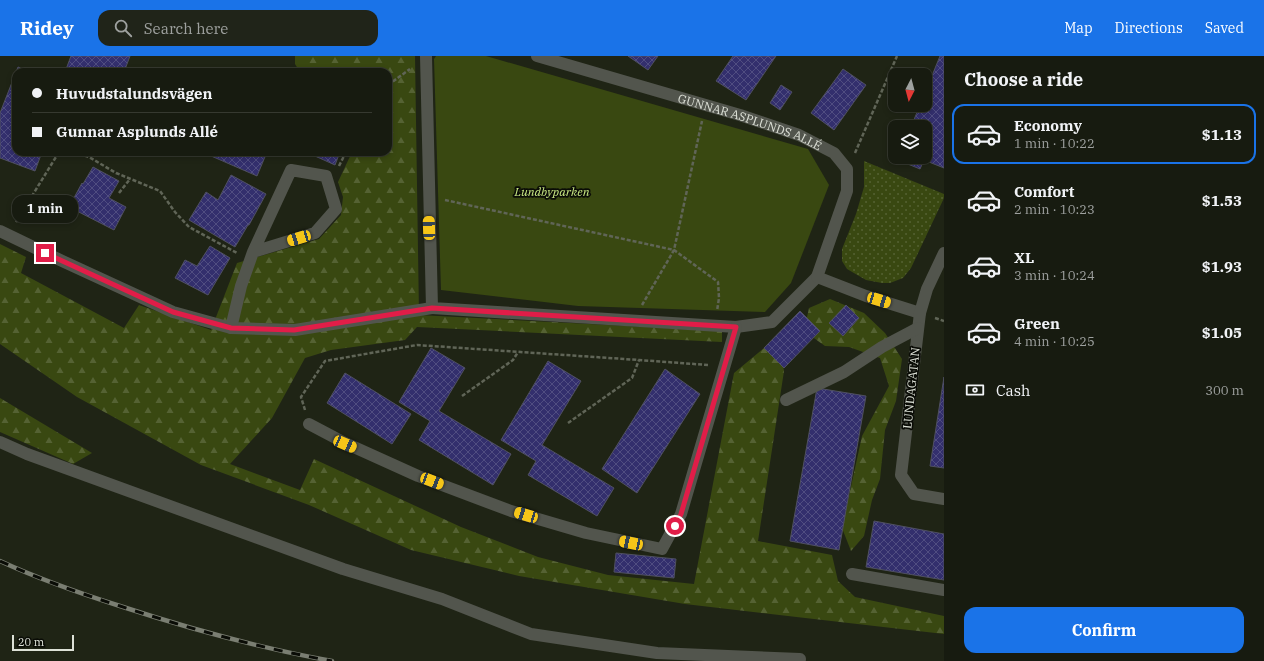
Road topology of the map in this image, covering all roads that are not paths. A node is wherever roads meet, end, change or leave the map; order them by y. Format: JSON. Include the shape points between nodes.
{"nodes":[{"id":1,"x":537,"y":56,"type":"edge"},
{"id":2,"x":426,"y":57,"type":"edge"},
{"id":3,"x":4,"y":233,"type":"edge"},
{"id":4,"x":944,"y":253,"type":"edge"},
{"id":5,"x":248,"y":254,"type":"junction"},
{"id":6,"x":817,"y":277,"type":"junction"},
{"id":7,"x":432,"y":308,"type":"junction"},
{"id":8,"x":920,"y":313,"type":"junction"},
{"id":9,"x":736,"y":327,"type":"junction"},
{"id":10,"x":231,"y":328,"type":"junction"},
{"id":11,"x":918,"y":328,"type":"junction"},
{"id":12,"x":786,"y":400,"type":"dead end"},
{"id":13,"x":309,"y":424,"type":"road end"},
{"id":14,"x":0,"y":442,"type":"edge"},
{"id":15,"x":944,"y":499,"type":"edge"},
{"id":16,"x":852,"y":574,"type":"dead end"},
{"id":17,"x":944,"y":590,"type":"edge"},
{"id":18,"x":800,"y":659,"type":"dead end"}],
"edges":[{"from":1,"to":6,"type":"street","name":"GUNNAR ASPLUNDS ALLÉ","via":[[799,135],[834,153],[847,169],[847,191]]},
{"from":2,"to":7,"type":"street"},
{"from":3,"to":10,"type":"street","via":[[173,312]]},
{"from":4,"to":8,"type":"street","name":"LUNDAGATAN","via":[[927,289]]},
{"from":5,"to":5,"type":"street","via":[[315,233],[336,209],[326,176],[291,170]]},
{"from":5,"to":10,"type":"street"},
{"from":6,"to":8,"type":"street"},
{"from":6,"to":9,"type":"street","via":[[772,322]]},
{"from":7,"to":9,"type":"street"},
{"from":7,"to":10,"type":"street","via":[[294,330]]},
{"from":8,"to":11,"type":"street","name":"LUNDAGATAN"},
{"from":9,"to":13,"type":"street","via":[[681,514],[662,549],[586,533],[511,511],[418,476],[345,444]]},
{"from":11,"to":12,"type":"street","via":[[882,347],[844,372]]},
{"from":11,"to":15,"type":"street","name":"LUNDAGATAN","via":[[901,475],[914,494]]},
{"from":14,"to":18,"type":"street","via":[[343,569],[442,599],[531,634],[657,653]]},
{"from":16,"to":17,"type":"street"}]}
